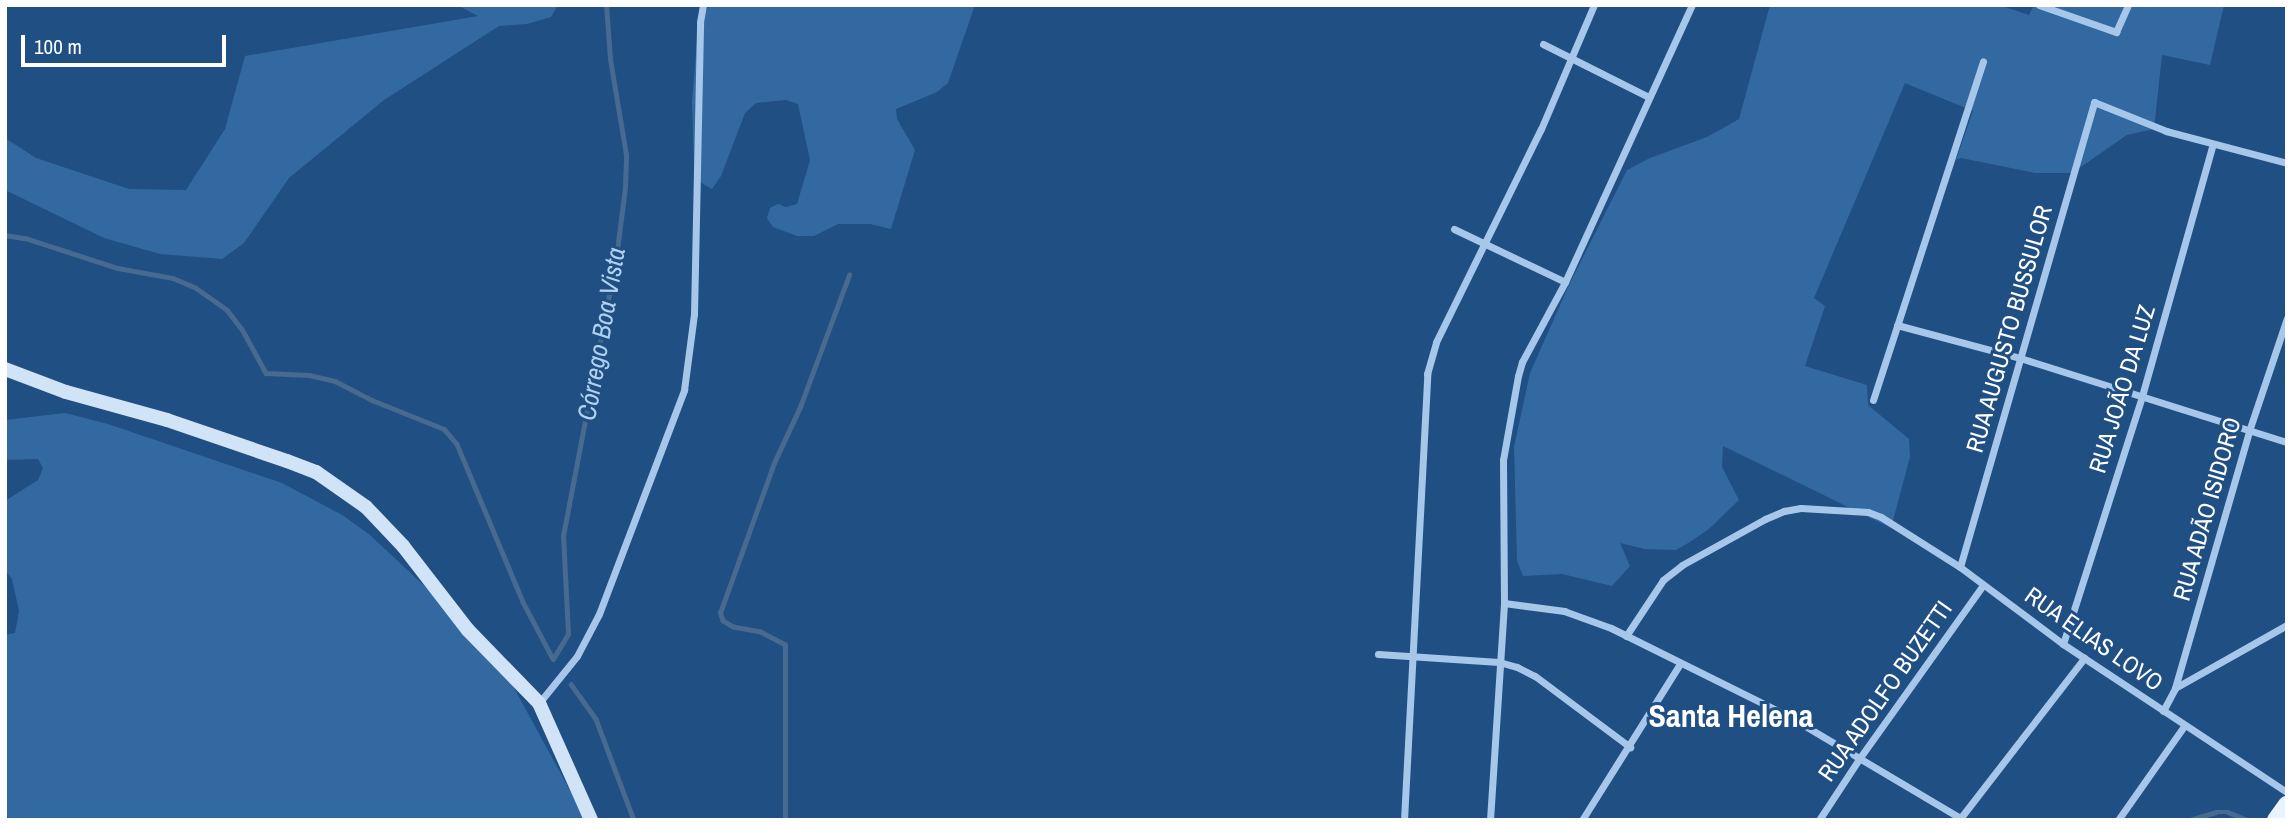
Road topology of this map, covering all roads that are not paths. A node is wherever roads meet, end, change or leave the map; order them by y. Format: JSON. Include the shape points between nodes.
{"nodes":[{"id":1,"x":703,"y":5,"type":"edge"},
{"id":2,"x":1594,"y":5,"type":"edge"},
{"id":3,"x":1692,"y":5,"type":"edge"},
{"id":4,"x":2039,"y":5,"type":"edge"},
{"id":5,"x":2128,"y":5,"type":"edge"},
{"id":6,"x":1542,"y":44,"type":"dead end"},
{"id":7,"x":1573,"y":58,"type":"junction"},
{"id":8,"x":1983,"y":61,"type":"dead end"},
{"id":9,"x":1649,"y":97,"type":"junction"},
{"id":10,"x":2213,"y":144,"type":"junction"},
{"id":11,"x":2287,"y":163,"type":"edge"},
{"id":12,"x":1454,"y":229,"type":"dead end"},
{"id":13,"x":1485,"y":244,"type":"junction"},
{"id":14,"x":1565,"y":282,"type":"junction"},
{"id":15,"x":2287,"y":318,"type":"edge"},
{"id":16,"x":1897,"y":325,"type":"junction"},
{"id":17,"x":2020,"y":358,"type":"junction"},
{"id":18,"x":5,"y":369,"type":"edge"},
{"id":19,"x":2143,"y":397,"type":"junction"},
{"id":20,"x":1873,"y":400,"type":"dead end"},
{"id":21,"x":2249,"y":431,"type":"junction"},
{"id":22,"x":2287,"y":442,"type":"edge"},
{"id":23,"x":1960,"y":567,"type":"junction"},
{"id":24,"x":1983,"y":585,"type":"junction"},
{"id":25,"x":1504,"y":603,"type":"junction"},
{"id":26,"x":2287,"y":625,"type":"edge"},
{"id":27,"x":1626,"y":636,"type":"junction"},
{"id":28,"x":2063,"y":643,"type":"junction"},
{"id":29,"x":1378,"y":654,"type":"dead end"},
{"id":30,"x":1412,"y":656,"type":"junction"},
{"id":31,"x":2084,"y":658,"type":"junction"},
{"id":32,"x":1499,"y":662,"type":"junction"},
{"id":33,"x":1680,"y":664,"type":"junction"},
{"id":34,"x":2175,"y":688,"type":"junction"},
{"id":35,"x":539,"y":703,"type":"junction"},
{"id":36,"x":2163,"y":711,"type":"junction"},
{"id":37,"x":2184,"y":726,"type":"junction"},
{"id":38,"x":1630,"y":747,"type":"junction"},
{"id":39,"x":1859,"y":759,"type":"junction"},
{"id":40,"x":2283,"y":806,"type":"edge"},
{"id":41,"x":1959,"y":819,"type":"edge"},
{"id":42,"x":591,"y":820,"type":"edge"},
{"id":43,"x":1404,"y":820,"type":"edge"},
{"id":44,"x":1490,"y":820,"type":"edge"},
{"id":45,"x":1582,"y":820,"type":"edge"},
{"id":46,"x":1819,"y":820,"type":"edge"},
{"id":47,"x":2119,"y":820,"type":"edge"}],
"edges":[{"from":1,"to":35,"type":"street","via":[[694,314],[684,390],[599,614],[577,656]]},
{"from":2,"to":7,"type":"street"},
{"from":3,"to":9,"type":"street"},
{"from":4,"to":5,"type":"street","via":[[2116,32]]},
{"from":6,"to":7,"type":"street"},
{"from":7,"to":9,"type":"street"},
{"from":7,"to":13,"type":"street"},
{"from":8,"to":16,"type":"street"},
{"from":9,"to":14,"type":"street"},
{"from":10,"to":11,"type":"street"},
{"from":10,"to":17,"type":"street","name":"RUA AUGUSTO BUSSULOR","via":[[2094,102]]},
{"from":10,"to":19,"type":"street","name":"RUA JOÃO DA LUZ"},
{"from":12,"to":13,"type":"street"},
{"from":13,"to":14,"type":"street"},
{"from":13,"to":30,"type":"street","via":[[1436,342],[1427,374]]},
{"from":14,"to":25,"type":"street","via":[[1522,362],[1510,416],[1503,460]]},
{"from":15,"to":21,"type":"street","name":"RUA ADÃO ISIDORO"},
{"from":16,"to":17,"type":"street"},
{"from":16,"to":20,"type":"street"},
{"from":17,"to":19,"type":"street"},
{"from":17,"to":23,"type":"street","name":"RUA AUGUSTO BUSSULOR"},
{"from":18,"to":35,"type":"street","via":[[203,432],[324,478],[366,507],[403,546],[468,630]]},
{"from":19,"to":21,"type":"street"},
{"from":19,"to":28,"type":"street","name":"RUA JOÃO DA LUZ"},
{"from":21,"to":22,"type":"street"},
{"from":21,"to":34,"type":"street","name":"RUA ADÃO ISIDORO"},
{"from":23,"to":24,"type":"street","name":"RUA ELIAS LOVO"},
{"from":23,"to":27,"type":"street","name":"RUA ELIAS LOVO","via":[[1868,512],[1801,508],[1774,515],[1682,565],[1663,580]]},
{"from":24,"to":28,"type":"street","name":"RUA ELIAS LOVO"},
{"from":24,"to":39,"type":"street","name":"RUA ADOLFO BUZETTI"},
{"from":25,"to":27,"type":"street","via":[[1564,611]]},
{"from":25,"to":32,"type":"street"},
{"from":26,"to":34,"type":"street"},
{"from":27,"to":33,"type":"street"},
{"from":28,"to":31,"type":"street","name":"RUA ELIAS LOVO"},
{"from":29,"to":30,"type":"street"},
{"from":30,"to":32,"type":"street"},
{"from":30,"to":43,"type":"street"},
{"from":31,"to":36,"type":"street","name":"RUA ELIAS LOVO"},
{"from":31,"to":41,"type":"street"},
{"from":32,"to":38,"type":"street","via":[[1535,676]]},
{"from":32,"to":44,"type":"street"},
{"from":33,"to":38,"type":"street"},
{"from":33,"to":39,"type":"street","via":[[1790,717]]},
{"from":34,"to":36,"type":"street","name":"RUA ADÃO ISIDORO"},
{"from":35,"to":42,"type":"street"},
{"from":36,"to":37,"type":"street","name":"RUA ELIAS LOVO"},
{"from":37,"to":40,"type":"street","name":"RUA ELIAS LOVO"},
{"from":37,"to":47,"type":"street"},
{"from":38,"to":45,"type":"street"},
{"from":39,"to":41,"type":"street"},
{"from":39,"to":46,"type":"street","name":"RUA ADOLFO BUZETTI"}]}
